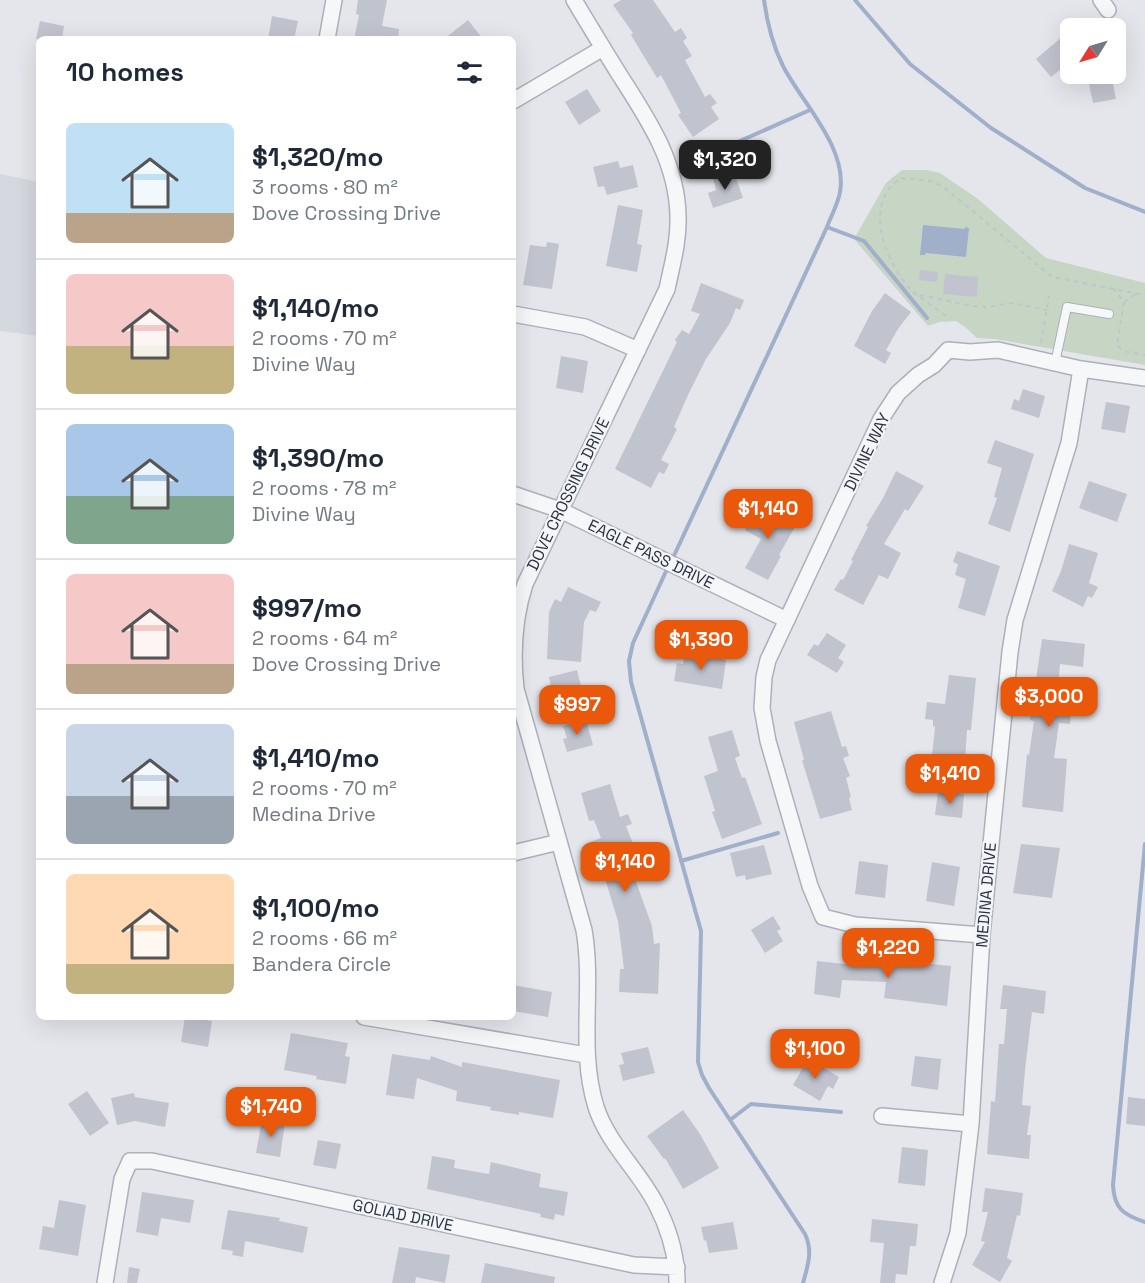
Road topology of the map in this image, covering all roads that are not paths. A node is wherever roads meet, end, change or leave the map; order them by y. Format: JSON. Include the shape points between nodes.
{"nodes":[{"id":1,"x":334,"y":0,"type":"edge"},
{"id":2,"x":574,"y":0,"type":"edge"},
{"id":3,"x":328,"y":36,"type":"edge"},
{"id":4,"x":603,"y":48,"type":"junction"},
{"id":5,"x":516,"y":99,"type":"edge"},
{"id":6,"x":1109,"y":314,"type":"dead end"},
{"id":7,"x":516,"y":315,"type":"edge"},
{"id":8,"x":638,"y":350,"type":"junction"},
{"id":9,"x":1054,"y":363,"type":"junction"},
{"id":10,"x":1081,"y":369,"type":"junction"},
{"id":11,"x":1145,"y":378,"type":"edge"},
{"id":12,"x":516,"y":495,"type":"edge"},
{"id":13,"x":560,"y":510,"type":"junction"},
{"id":14,"x":516,"y":620,"type":"edge"},
{"id":15,"x":787,"y":620,"type":"junction"},
{"id":16,"x":516,"y":689,"type":"edge"},
{"id":17,"x":559,"y":842,"type":"junction"},
{"id":18,"x":516,"y":852,"type":"edge"},
{"id":19,"x":982,"y":935,"type":"junction"},
{"id":20,"x":382,"y":1020,"type":"edge"},
{"id":21,"x":586,"y":1055,"type":"junction"},
{"id":22,"x":882,"y":1116,"type":"dead end"},
{"id":23,"x":970,"y":1124,"type":"junction"},
{"id":24,"x":677,"y":1267,"type":"junction"},
{"id":25,"x":105,"y":1283,"type":"edge"},
{"id":26,"x":677,"y":1283,"type":"edge"},
{"id":27,"x":942,"y":1283,"type":"edge"}],
"edges":[{"from":1,"to":3,"type":"street"},
{"from":2,"to":4,"type":"street","name":"DOVE CROSSING DRIVE"},
{"from":4,"to":5,"type":"street"},
{"from":4,"to":8,"type":"street","name":"DOVE CROSSING DRIVE","via":[[655,129],[676,191],[676,246],[667,289]]},
{"from":6,"to":9,"type":"lane","via":[[1067,307]]},
{"from":7,"to":8,"type":"street","via":[[585,327]]},
{"from":8,"to":13,"type":"street","name":"DOVE CROSSING DRIVE"},
{"from":9,"to":10,"type":"street","name":"DIVINE WAY"},
{"from":9,"to":15,"type":"street","name":"DIVINE WAY","via":[[998,350],[948,350],[898,393],[881,419]]},
{"from":10,"to":11,"type":"street","name":"DIVINE WAY"},
{"from":10,"to":19,"type":"street","name":"MEDINA DRIVE","via":[[1061,471],[1015,620]]},
{"from":12,"to":13,"type":"street","name":"EAGLE PASS DRIVE"},
{"from":13,"to":14,"type":"street","name":"DOVE CROSSING DRIVE","via":[[525,584]]},
{"from":13,"to":15,"type":"street","name":"EAGLE PASS DRIVE"},
{"from":15,"to":19,"type":"street","name":"DIVINE WAY","via":[[768,660],[762,708],[810,886],[824,917],[855,925]]},
{"from":16,"to":17,"type":"street","name":"DOVE CROSSING DRIVE"},
{"from":17,"to":18,"type":"street"},
{"from":17,"to":21,"type":"street","name":"DOVE CROSSING DRIVE","via":[[587,945]]},
{"from":19,"to":23,"type":"street","name":"MEDINA DRIVE"},
{"from":20,"to":21,"type":"street"},
{"from":21,"to":24,"type":"street","name":"DOVE CROSSING DRIVE","via":[[588,1078],[604,1127],[656,1203]]},
{"from":22,"to":23,"type":"street"},
{"from":23,"to":27,"type":"street","name":"MEDINA DRIVE","via":[[958,1233]]},
{"from":24,"to":25,"type":"street","name":"GOLIAD DRIVE","via":[[634,1265],[152,1161],[130,1161],[122,1179]]},
{"from":24,"to":26,"type":"street","name":"DOVE CROSSING DRIVE"}]}
